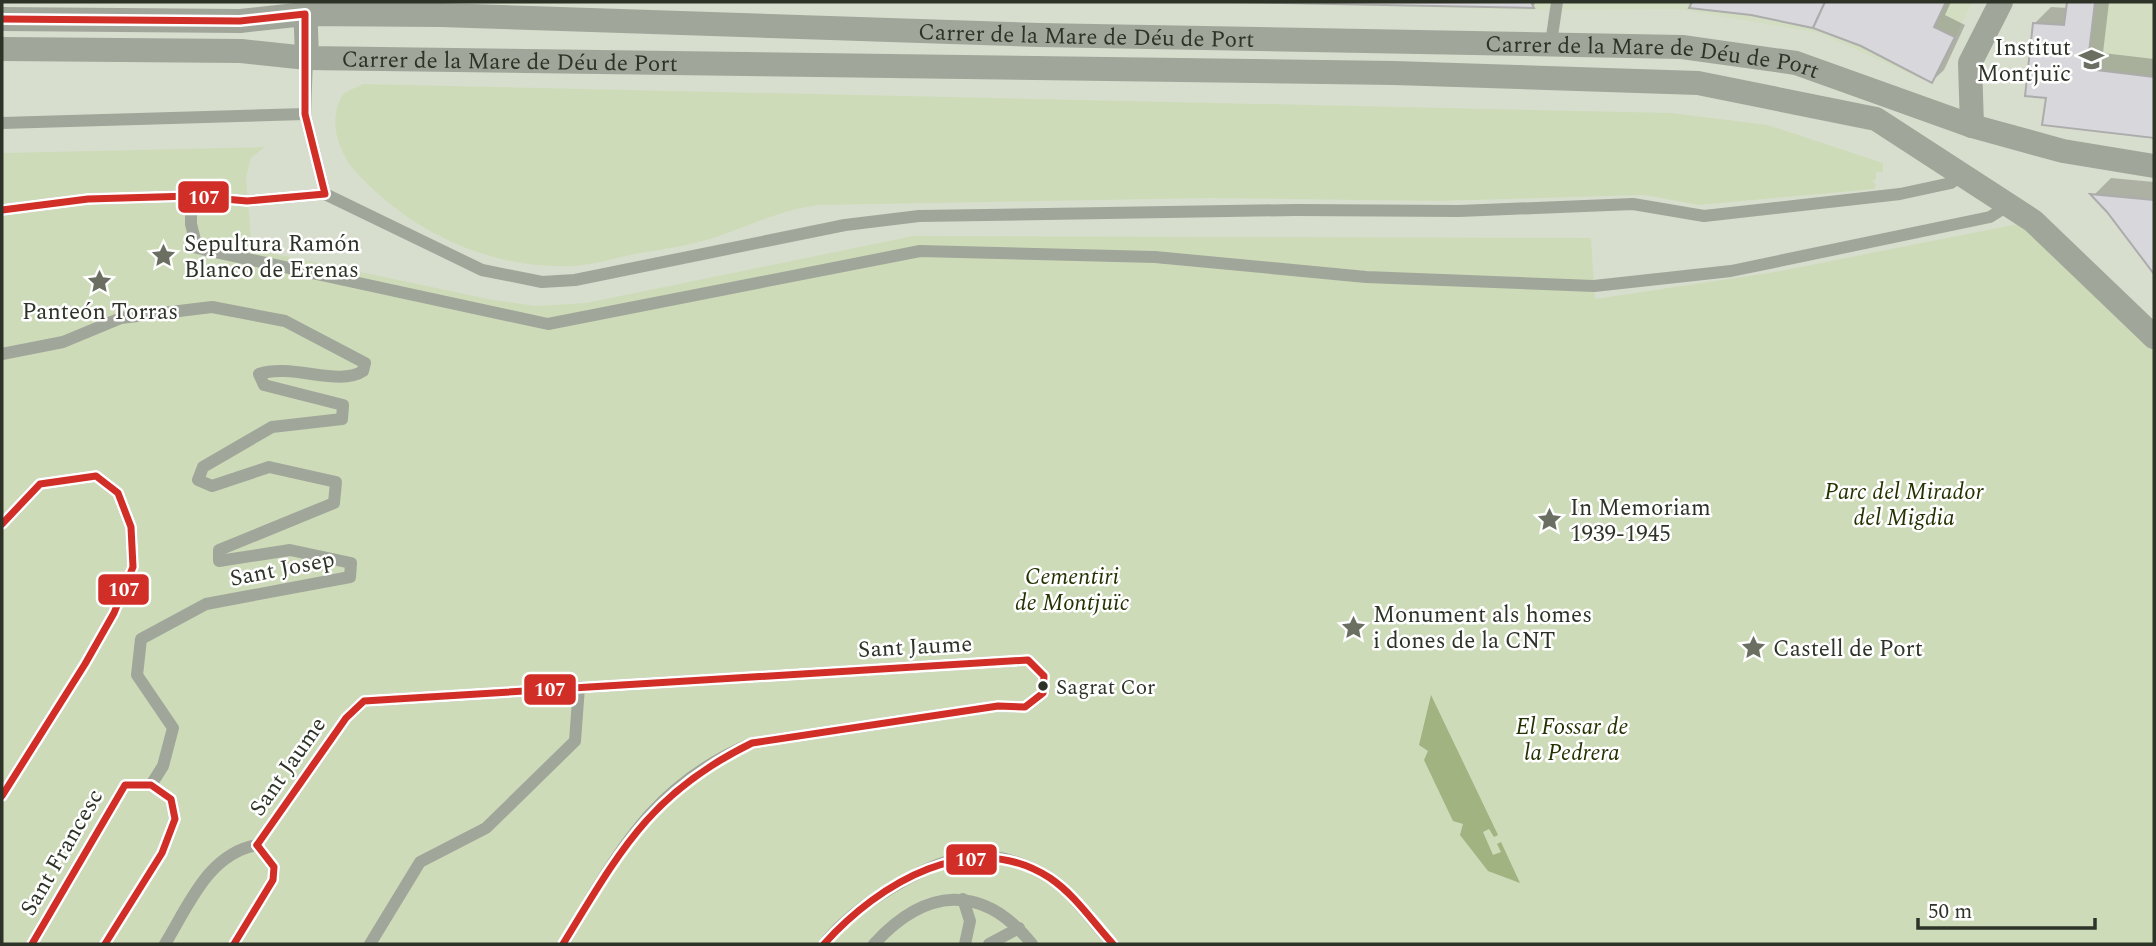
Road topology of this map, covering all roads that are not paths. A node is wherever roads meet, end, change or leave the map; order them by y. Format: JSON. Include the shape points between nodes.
{"nodes":[{"id":1,"x":1558,"y":2,"type":"edge"},
{"id":2,"x":2001,"y":2,"type":"edge"},
{"id":3,"x":305,"y":8,"type":"edge"},
{"id":4,"x":2,"y":19,"type":"edge"},
{"id":5,"x":1550,"y":43,"type":"junction"},
{"id":6,"x":2,"y":49,"type":"edge"},
{"id":7,"x":307,"y":58,"type":"junction"},
{"id":8,"x":305,"y":114,"type":"junction"},
{"id":9,"x":2,"y":123,"type":"edge"},
{"id":10,"x":1972,"y":126,"type":"junction"},
{"id":11,"x":2154,"y":166,"type":"edge"},
{"id":12,"x":1962,"y":175,"type":"junction"},
{"id":13,"x":326,"y":194,"type":"junction"},
{"id":14,"x":191,"y":196,"type":"junction"},
{"id":15,"x":2009,"y":205,"type":"junction"},
{"id":16,"x":2,"y":210,"type":"edge"},
{"id":17,"x":2154,"y":337,"type":"edge"},
{"id":18,"x":2,"y":354,"type":"edge"},
{"id":19,"x":2,"y":524,"type":"edge"},
{"id":20,"x":579,"y":687,"type":"junction"},
{"id":21,"x":151,"y":785,"type":"junction"},
{"id":22,"x":2,"y":796,"type":"edge"},
{"id":23,"x":257,"y":845,"type":"junction"},
{"id":24,"x":963,"y":899,"type":"junction"},
{"id":25,"x":1019,"y":928,"type":"junction"},
{"id":26,"x":32,"y":944,"type":"edge"},
{"id":27,"x":105,"y":944,"type":"edge"},
{"id":28,"x":165,"y":944,"type":"edge"},
{"id":29,"x":234,"y":944,"type":"edge"},
{"id":30,"x":370,"y":944,"type":"edge"},
{"id":31,"x":563,"y":944,"type":"edge"},
{"id":32,"x":824,"y":944,"type":"edge"},
{"id":33,"x":874,"y":944,"type":"edge"},
{"id":34,"x":965,"y":944,"type":"edge"},
{"id":35,"x":989,"y":944,"type":"edge"},
{"id":36,"x":1031,"y":944,"type":"edge"},
{"id":37,"x":1113,"y":944,"type":"edge"}],
"edges":[{"from":1,"to":5,"type":"lane"},
{"from":2,"to":10,"type":"street","via":[[1970,63]]},
{"from":3,"to":4,"type":"street","name":"Carrer de la Mare de Déu de Port","via":[[240,21]]},
{"from":3,"to":5,"type":"street","name":"Carrer de la Mare de Déu de Port","via":[[1039,35]]},
{"from":3,"to":7,"type":"street"},
{"from":5,"to":10,"type":"street","name":"Carrer de la Mare de Déu de Port","via":[[1682,47],[1796,63]]},
{"from":6,"to":7,"type":"street","name":"Carrer de la Mare de Déu de Port","via":[[240,51]]},
{"from":7,"to":8,"type":"lane"},
{"from":7,"to":12,"type":"street","name":"Carrer de la Mare de Déu de Port","via":[[1394,73],[1698,83],[1876,119]]},
{"from":8,"to":9,"type":"lane"},
{"from":8,"to":13,"type":"lane"},
{"from":10,"to":11,"type":"street","name":"Carrer de la Mare de Déu de Port","via":[[2063,151]]},
{"from":12,"to":13,"type":"lane","via":[[1951,183],[1900,194],[1704,216],[1633,204],[1459,211],[1295,209],[919,216],[845,225],[575,280],[542,282],[482,270]]},
{"from":12,"to":15,"type":"street","name":"Carrer de la Mare de Déu de Port"},
{"from":13,"to":14,"type":"lane","via":[[247,201]]},
{"from":14,"to":15,"type":"lane","via":[[197,248],[548,324],[920,251],[1154,257],[1366,277],[1594,286],[1731,271],[1990,217]]},
{"from":14,"to":16,"type":"lane","via":[[88,199]]},
{"from":15,"to":17,"type":"street","name":"Carrer de la Mare de Déu de Port","via":[[2033,221]]},
{"from":18,"to":21,"type":"lane","name":"Sant Josep","via":[[63,342],[121,318],[212,307],[285,321],[365,363],[363,371],[346,377],[276,369],[259,374],[264,385],[342,405],[342,419],[272,427],[203,467],[198,480],[212,486],[269,467],[336,482],[334,503],[219,550],[219,561],[290,550],[351,563],[350,577],[206,604],[141,639],[137,675],[173,727],[163,766]]},
{"from":19,"to":22,"type":"lane","via":[[40,484],[96,476],[118,493],[131,527],[133,567],[85,664]]},
{"from":20,"to":23,"type":"lane","name":"Sant Jaume","via":[[364,701],[345,718]]},
{"from":20,"to":30,"type":"lane","via":[[575,741],[486,828],[420,862]]},
{"from":20,"to":31,"type":"lane","name":"Sant Jaume","via":[[1028,660],[1044,676],[1043,693],[1025,707],[998,706],[752,743],[723,755],[685,779],[632,831]]},
{"from":21,"to":26,"type":"lane","name":"Sant Francesc","via":[[125,785]]},
{"from":21,"to":27,"type":"lane","via":[[171,799],[175,819],[162,853]]},
{"from":23,"to":28,"type":"lane","via":[[240,848],[214,865]]},
{"from":23,"to":29,"type":"lane","via":[[274,867],[273,880]]},
{"from":24,"to":25,"type":"lane","via":[[994,908]]},
{"from":24,"to":33,"type":"lane","via":[[936,900],[919,908]]},
{"from":24,"to":34,"type":"lane","via":[[970,921]]},
{"from":25,"to":35,"type":"lane"},
{"from":25,"to":36,"type":"lane"},
{"from":32,"to":37,"type":"lane","via":[[877,896],[919,873],[973,856],[1009,859],[1052,879]]}]}
